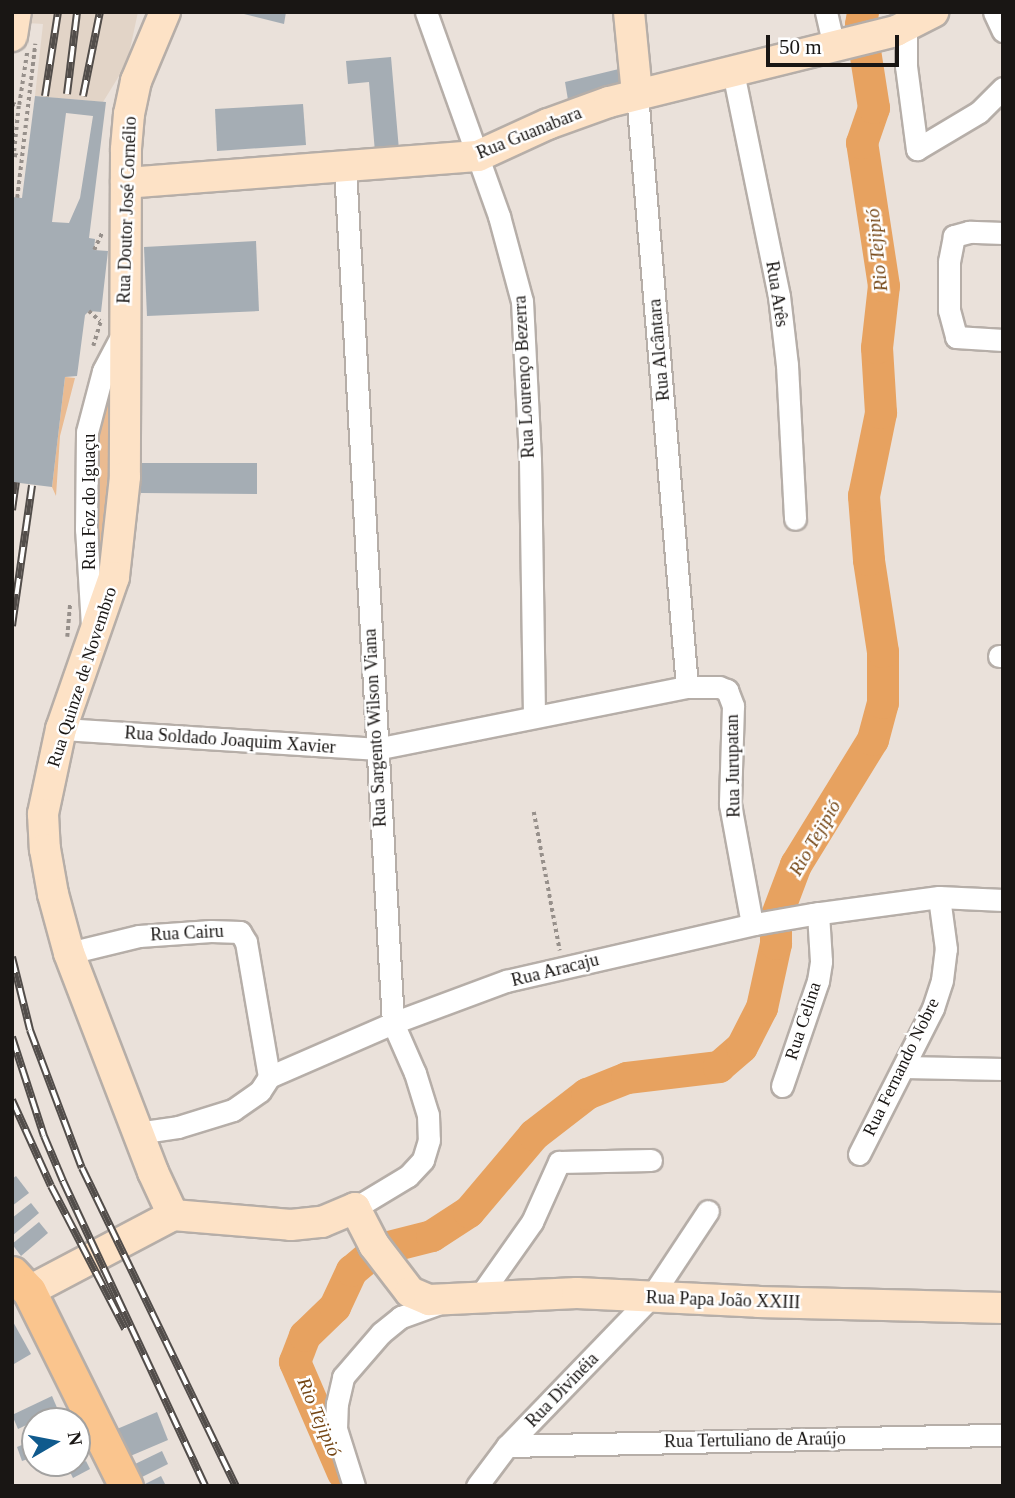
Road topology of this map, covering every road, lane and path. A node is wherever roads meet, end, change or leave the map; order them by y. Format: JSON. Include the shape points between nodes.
{"nodes":[{"id":1,"x":16,"y":12,"type":"edge"},
{"id":2,"x":165,"y":12,"type":"edge"},
{"id":3,"x":426,"y":12,"type":"edge"},
{"id":4,"x":629,"y":12,"type":"edge"},
{"id":5,"x":825,"y":12,"type":"edge"},
{"id":6,"x":933,"y":12,"type":"edge"},
{"id":7,"x":994,"y":12,"type":"edge"},
{"id":8,"x":901,"y":29,"type":"junction"},
{"id":9,"x":1003,"y":31,"type":"edge"},
{"id":10,"x":25,"y":38,"type":"edge"},
{"id":11,"x":837,"y":47,"type":"junction"},
{"id":12,"x":733,"y":72,"type":"junction"},
{"id":13,"x":1003,"y":88,"type":"edge"},
{"id":14,"x":637,"y":94,"type":"junction"},
{"id":15,"x":12,"y":104,"type":"edge"},
{"id":16,"x":19,"y":105,"type":"junction"},
{"id":17,"x":21,"y":156,"type":"junction"},
{"id":18,"x":478,"y":156,"type":"junction"},
{"id":19,"x":345,"y":168,"type":"junction"},
{"id":20,"x":126,"y":183,"type":"junction"},
{"id":21,"x":17,"y":198,"type":"dead end"},
{"id":22,"x":1003,"y":233,"type":"edge"},
{"id":23,"x":89,"y":311,"type":"dead end"},
{"id":24,"x":112,"y":326,"type":"junction"},
{"id":25,"x":1003,"y":340,"type":"edge"},
{"id":26,"x":795,"y":519,"type":"dead end"},
{"id":27,"x":687,"y":687,"type":"junction"},
{"id":28,"x":534,"y":716,"type":"junction"},
{"id":29,"x":61,"y":729,"type":"junction"},
{"id":30,"x":376,"y":749,"type":"junction"},
{"id":31,"x":534,"y":812,"type":"dead end"},
{"id":32,"x":939,"y":897,"type":"junction"},
{"id":33,"x":1003,"y":900,"type":"edge"},
{"id":34,"x":816,"y":913,"type":"junction"},
{"id":35,"x":753,"y":924,"type":"junction"},
{"id":36,"x":69,"y":953,"type":"junction"},
{"id":37,"x":563,"y":967,"type":"junction"},
{"id":38,"x":393,"y":1023,"type":"junction"},
{"id":39,"x":904,"y":1067,"type":"junction"},
{"id":40,"x":1003,"y":1069,"type":"edge"},
{"id":41,"x":269,"y":1077,"type":"junction"},
{"id":42,"x":782,"y":1086,"type":"dead end"},
{"id":43,"x":137,"y":1133,"type":"junction"},
{"id":44,"x":859,"y":1154,"type":"dead end"},
{"id":45,"x":651,"y":1160,"type":"dead end"},
{"id":46,"x":355,"y":1208,"type":"junction"},
{"id":47,"x":708,"y":1211,"type":"dead end"},
{"id":48,"x":173,"y":1215,"type":"junction"},
{"id":49,"x":21,"y":1282,"type":"edge"},
{"id":50,"x":478,"y":1297,"type":"junction"},
{"id":51,"x":651,"y":1297,"type":"junction"},
{"id":52,"x":444,"y":1301,"type":"junction"},
{"id":53,"x":1003,"y":1308,"type":"edge"},
{"id":54,"x":1003,"y":1435,"type":"edge"},
{"id":55,"x":507,"y":1446,"type":"junction"},
{"id":56,"x":125,"y":1486,"type":"edge"},
{"id":57,"x":354,"y":1486,"type":"edge"},
{"id":58,"x":477,"y":1486,"type":"edge"}],
"edges":[{"from":1,"to":10,"type":"street"},
{"from":2,"to":20,"type":"street","name":"Rua Doutor José Cornélio","via":[[136,81],[129,114]]},
{"from":3,"to":18,"type":"street","name":"Rua Lourenço Bezerra"},
{"from":4,"to":14,"type":"street","name":"Rua Alcântara"},
{"from":5,"to":11,"type":"street"},
{"from":6,"to":8,"type":"street"},
{"from":7,"to":9,"type":"street"},
{"from":8,"to":11,"type":"street","name":"Rua Guanabara"},
{"from":8,"to":13,"type":"street","via":[[917,149],[979,112]]},
{"from":10,"to":16,"type":"path"},
{"from":10,"to":17,"type":"path"},
{"from":11,"to":12,"type":"street","name":"Rua Guanabara"},
{"from":12,"to":14,"type":"street","name":"Rua Guanabara"},
{"from":12,"to":26,"type":"street","name":"Rua Arês","via":[[779,296]]},
{"from":14,"to":18,"type":"street","name":"Rua Guanabara","via":[[548,124]]},
{"from":14,"to":27,"type":"street","name":"Rua Alcântara"},
{"from":15,"to":16,"type":"path"},
{"from":16,"to":17,"type":"path","via":[[14,155]]},
{"from":17,"to":21,"type":"path"},
{"from":18,"to":19,"type":"street","name":"Rua Guanabara"},
{"from":18,"to":28,"type":"street","name":"Rua Lourenço Bezerra","via":[[522,301]]},
{"from":19,"to":20,"type":"street","name":"Rua Guanabara"},
{"from":19,"to":30,"type":"street","name":"Rua Sargento Wilson Viana"},
{"from":20,"to":24,"type":"street","name":"Rua Doutor José Cornélio"},
{"from":22,"to":25,"type":"street","via":[[954,236],[949,261],[949,310],[956,337]]},
{"from":23,"to":24,"type":"path"},
{"from":24,"to":29,"type":"street","name":"Rua Quinze de Novembro","via":[[125,477],[121,534],[114,577]]},
{"from":27,"to":28,"type":"street","name":"Rua Soldado Joaquim Xavier"},
{"from":27,"to":35,"type":"street","name":"Rua Jurupatan","via":[[719,687],[731,698],[730,804]]},
{"from":28,"to":30,"type":"street","name":"Rua Soldado Joaquim Xavier"},
{"from":29,"to":30,"type":"street","name":"Rua Soldado Joaquim Xavier"},
{"from":29,"to":36,"type":"street","name":"Rua Quinze de Novembro","via":[[43,814],[53,894]]},
{"from":30,"to":38,"type":"street","name":"Rua Sargento Wilson Viana"},
{"from":31,"to":37,"type":"path"},
{"from":32,"to":33,"type":"street","name":"Rua Aracaju"},
{"from":32,"to":34,"type":"street","name":"Rua Aracaju"},
{"from":32,"to":39,"type":"street","name":"Rua Fernando Nobre","via":[[946,949],[943,980]]},
{"from":34,"to":35,"type":"street","name":"Rua Aracaju"},
{"from":34,"to":42,"type":"street","name":"Rua Celina","via":[[821,961],[818,981]]},
{"from":35,"to":37,"type":"street","name":"Rua Aracaju"},
{"from":36,"to":41,"type":"street","name":"Rua Cairu","via":[[139,936],[240,932],[246,942]]},
{"from":36,"to":43,"type":"street","name":"Rua Quinze de Novembro"},
{"from":37,"to":38,"type":"street","name":"Rua Aracaju","via":[[468,993]]},
{"from":38,"to":41,"type":"street","name":"Rua Aracaju"},
{"from":38,"to":46,"type":"street","name":"Rua Sargento Wilson Viana","via":[[428,1115],[429,1140],[423,1160],[408,1176]]},
{"from":39,"to":40,"type":"street"},
{"from":39,"to":44,"type":"street","name":"Rua Fernando Nobre"},
{"from":41,"to":43,"type":"street","name":"Rua Aracaju","via":[[255,1096],[233,1110],[178,1127]]},
{"from":43,"to":48,"type":"street","name":"Rua Quinze de Novembro"},
{"from":45,"to":50,"type":"street","via":[[559,1162],[532,1222]]},
{"from":46,"to":48,"type":"street","name":"Rua Sargento Wilson Viana","via":[[322,1222],[291,1225]]},
{"from":46,"to":52,"type":"street","name":"Rua Papa João XXIII","via":[[374,1245],[410,1292]]},
{"from":47,"to":51,"type":"street"},
{"from":48,"to":49,"type":"street"},
{"from":49,"to":56,"type":"main road"},
{"from":50,"to":51,"type":"street","name":"Rua Papa João XXIII","via":[[537,1293]]},
{"from":50,"to":52,"type":"street","name":"Rua Papa João XXIII"},
{"from":51,"to":53,"type":"street","name":"Rua Papa João XXIII"},
{"from":51,"to":55,"type":"street","name":"Rua Divinéia"},
{"from":52,"to":57,"type":"street","name":"Rua Papa João XXIII","via":[[401,1317],[343,1377],[336,1429]]},
{"from":54,"to":55,"type":"street","name":"Rua Tertuliano de Araújo"},
{"from":55,"to":58,"type":"street","name":"Rua Divinéia"}]}
